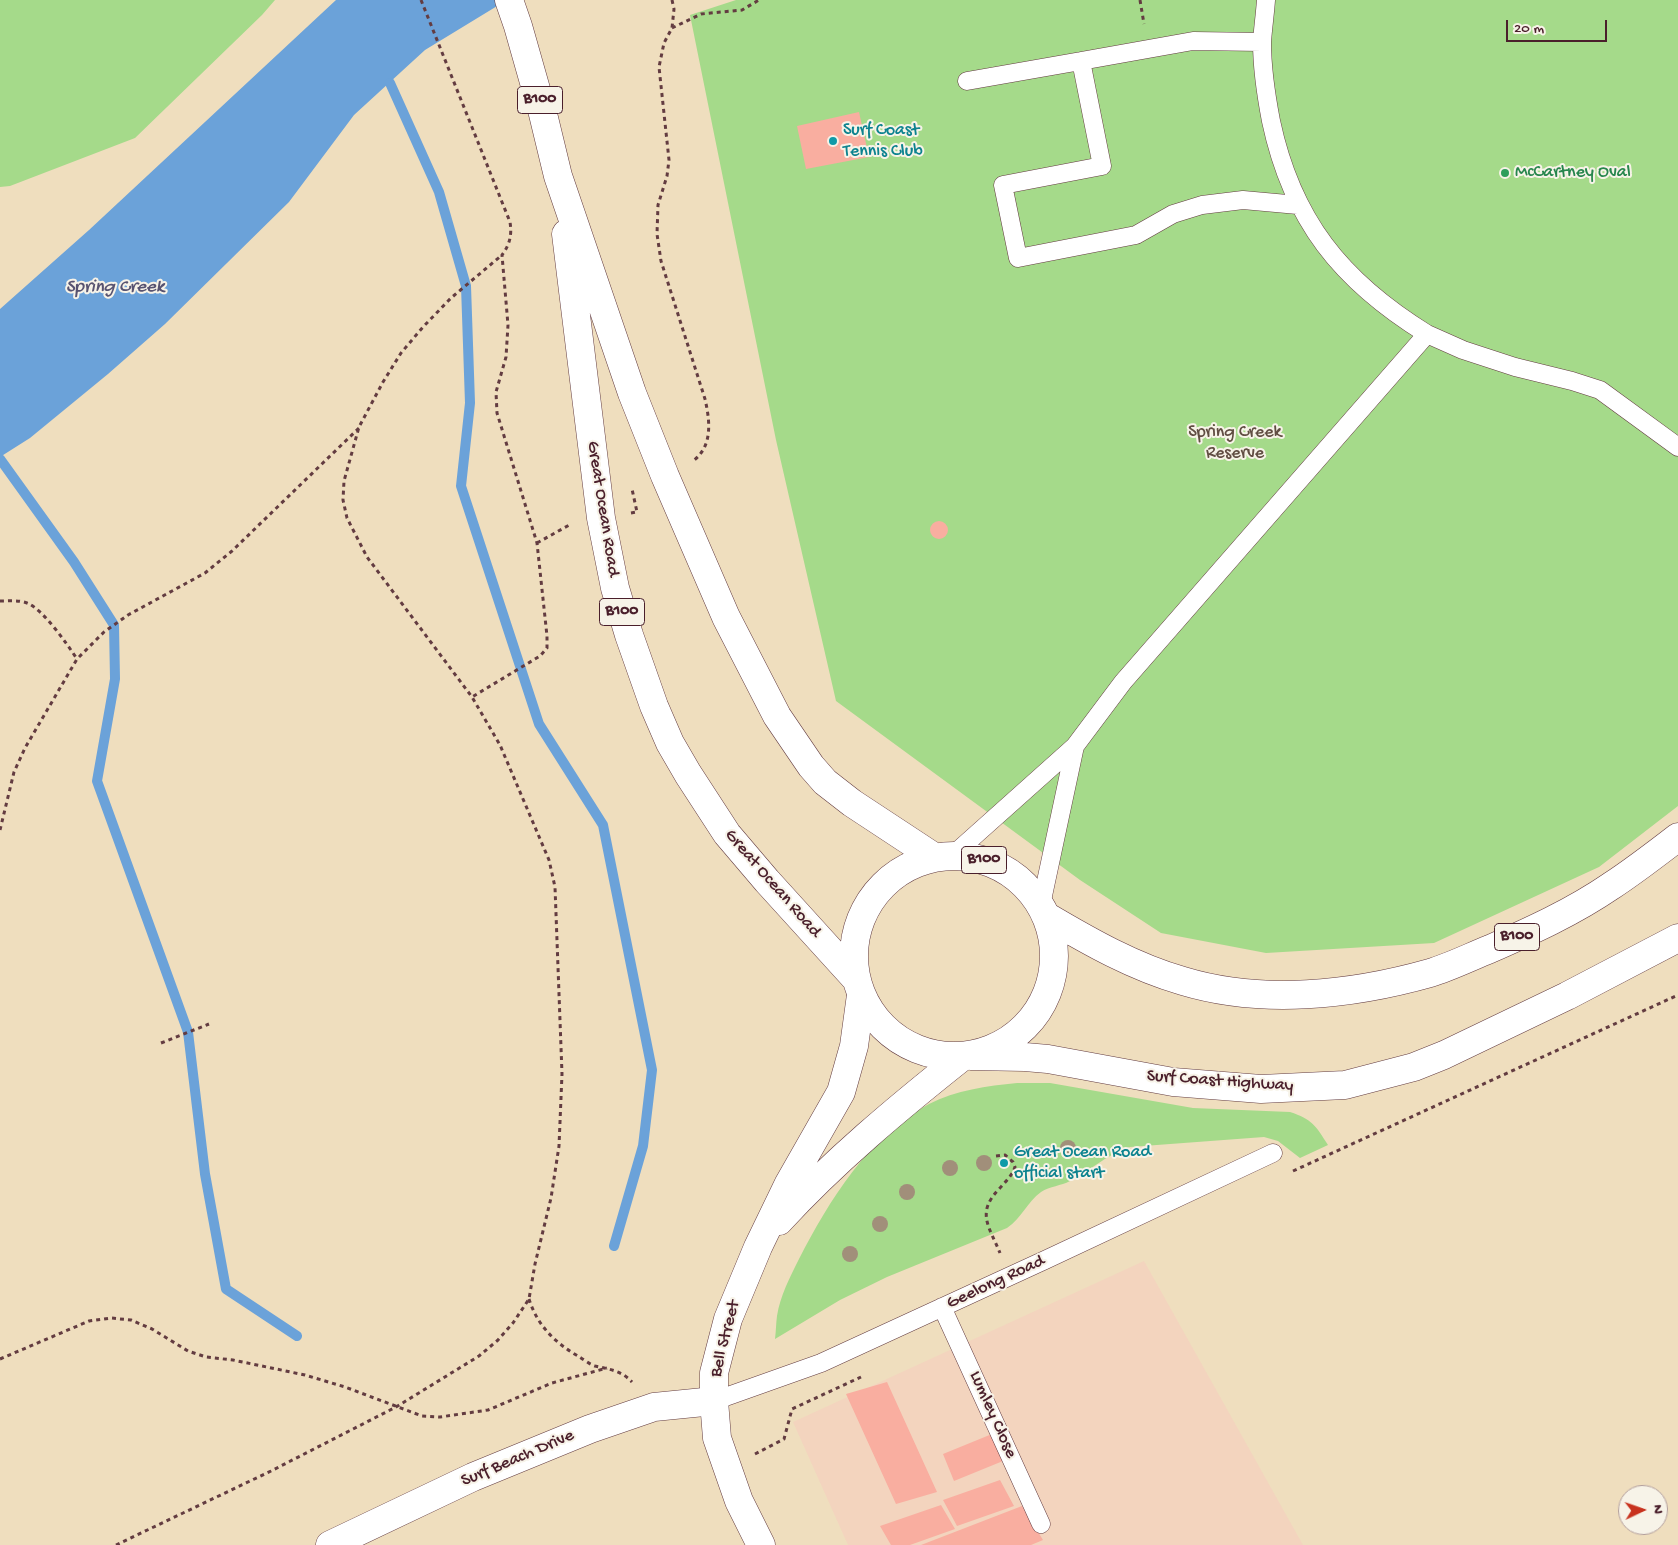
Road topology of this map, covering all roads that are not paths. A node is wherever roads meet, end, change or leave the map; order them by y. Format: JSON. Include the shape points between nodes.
{"nodes":[{"id":1,"x":509,"y":0,"type":"edge"},
{"id":2,"x":1266,"y":0,"type":"edge"},
{"id":3,"x":1262,"y":42,"type":"junction"},
{"id":4,"x":1081,"y":61,"type":"junction"},
{"id":5,"x":967,"y":81,"type":"dead end"},
{"id":6,"x":558,"y":176,"type":"junction"},
{"id":7,"x":1298,"y":205,"type":"junction"},
{"id":8,"x":1426,"y":334,"type":"junction"},
{"id":9,"x":1678,"y":447,"type":"edge"},
{"id":10,"x":1075,"y":746,"type":"junction"},
{"id":11,"x":1678,"y":837,"type":"edge"},
{"id":12,"x":944,"y":856,"type":"junction"},
{"id":13,"x":1044,"y":911,"type":"junction"},
{"id":14,"x":1678,"y":938,"type":"edge"},
{"id":15,"x":859,"y":987,"type":"junction"},
{"id":16,"x":966,"y":1056,"type":"junction"},
{"id":17,"x":1273,"y":1153,"type":"dead end"},
{"id":18,"x":758,"y":1247,"type":"junction"},
{"id":19,"x":942,"y":1307,"type":"junction"},
{"id":20,"x":714,"y":1400,"type":"junction"},
{"id":21,"x":1041,"y":1524,"type":"dead end"},
{"id":22,"x":330,"y":1545,"type":"edge"},
{"id":23,"x":761,"y":1545,"type":"edge"}],
"edges":[{"from":1,"to":6,"type":"main road","name":"Great Ocean Road","number":"B100"},
{"from":2,"to":3,"type":"lane"},
{"from":3,"to":4,"type":"lane","via":[[1193,41]]},
{"from":3,"to":7,"type":"lane","via":[[1265,89],[1274,133]]},
{"from":4,"to":5,"type":"lane"},
{"from":4,"to":7,"type":"lane","via":[[1102,166],[1002,184],[1018,258],[1136,235],[1173,214],[1202,205],[1242,200]]},
{"from":6,"to":12,"type":"main road","name":"Great Ocean Road","number":"B100","via":[[632,393],[665,476],[726,618],[776,716],[825,782],[852,803]]},
{"from":6,"to":15,"type":"main road","name":"Great Ocean Road","number":"B100","via":[[601,518],[615,588],[654,706],[670,743],[727,834]]},
{"from":7,"to":8,"type":"lane","via":[[1320,240],[1345,270],[1380,302]]},
{"from":8,"to":9,"type":"lane","via":[[1515,367],[1600,390]]},
{"from":8,"to":10,"type":"lane","via":[[1130,674]]},
{"from":10,"to":12,"type":"lane"},
{"from":10,"to":13,"type":"lane"},
{"from":11,"to":13,"type":"main road","number":"B100","via":[[1610,887],[1541,927],[1432,972],[1335,991],[1256,994],[1214,989],[1184,981],[1130,961],[1078,935]]},
{"from":12,"to":13,"type":"main road","number":"B100","via":[[980,858],[1004,868],[1025,884]]},
{"from":12,"to":15,"type":"main road","number":"B100","via":[[909,866],[887,881],[869,901],[858,926],[854,952]]},
{"from":13,"to":16,"type":"main road","number":"B100","via":[[1054,946],[1052,976],[1042,1004],[1024,1029],[999,1046]]},
{"from":14,"to":16,"type":"main road","name":"Surf Coast Highway","number":"B100","via":[[1444,1055],[1414,1067],[1344,1085],[1251,1088],[1173,1082],[1048,1059]]},
{"from":15,"to":16,"type":"main road","number":"B100","via":[[876,1020],[897,1040],[924,1052]]},
{"from":15,"to":18,"type":"main road","name":"Bell Street","via":[[854,1046],[841,1092],[793,1176]]},
{"from":16,"to":18,"type":"main road","name":"Bell Street","via":[[897,1110],[823,1176],[782,1217]]},
{"from":17,"to":19,"type":"lane","name":"Geelong Road"},
{"from":18,"to":20,"type":"main road","name":"Bell Street","via":[[728,1319],[714,1373]]},
{"from":19,"to":20,"type":"lane","name":"Geelong Road","via":[[801,1371]]},
{"from":19,"to":21,"type":"lane","name":"Lumley Close"},
{"from":20,"to":22,"type":"main road","name":"Surf Beach Drive","via":[[654,1407],[590,1429],[473,1477]]},
{"from":20,"to":23,"type":"main road","name":"Bell Street","via":[[717,1438],[739,1501]]}]}
